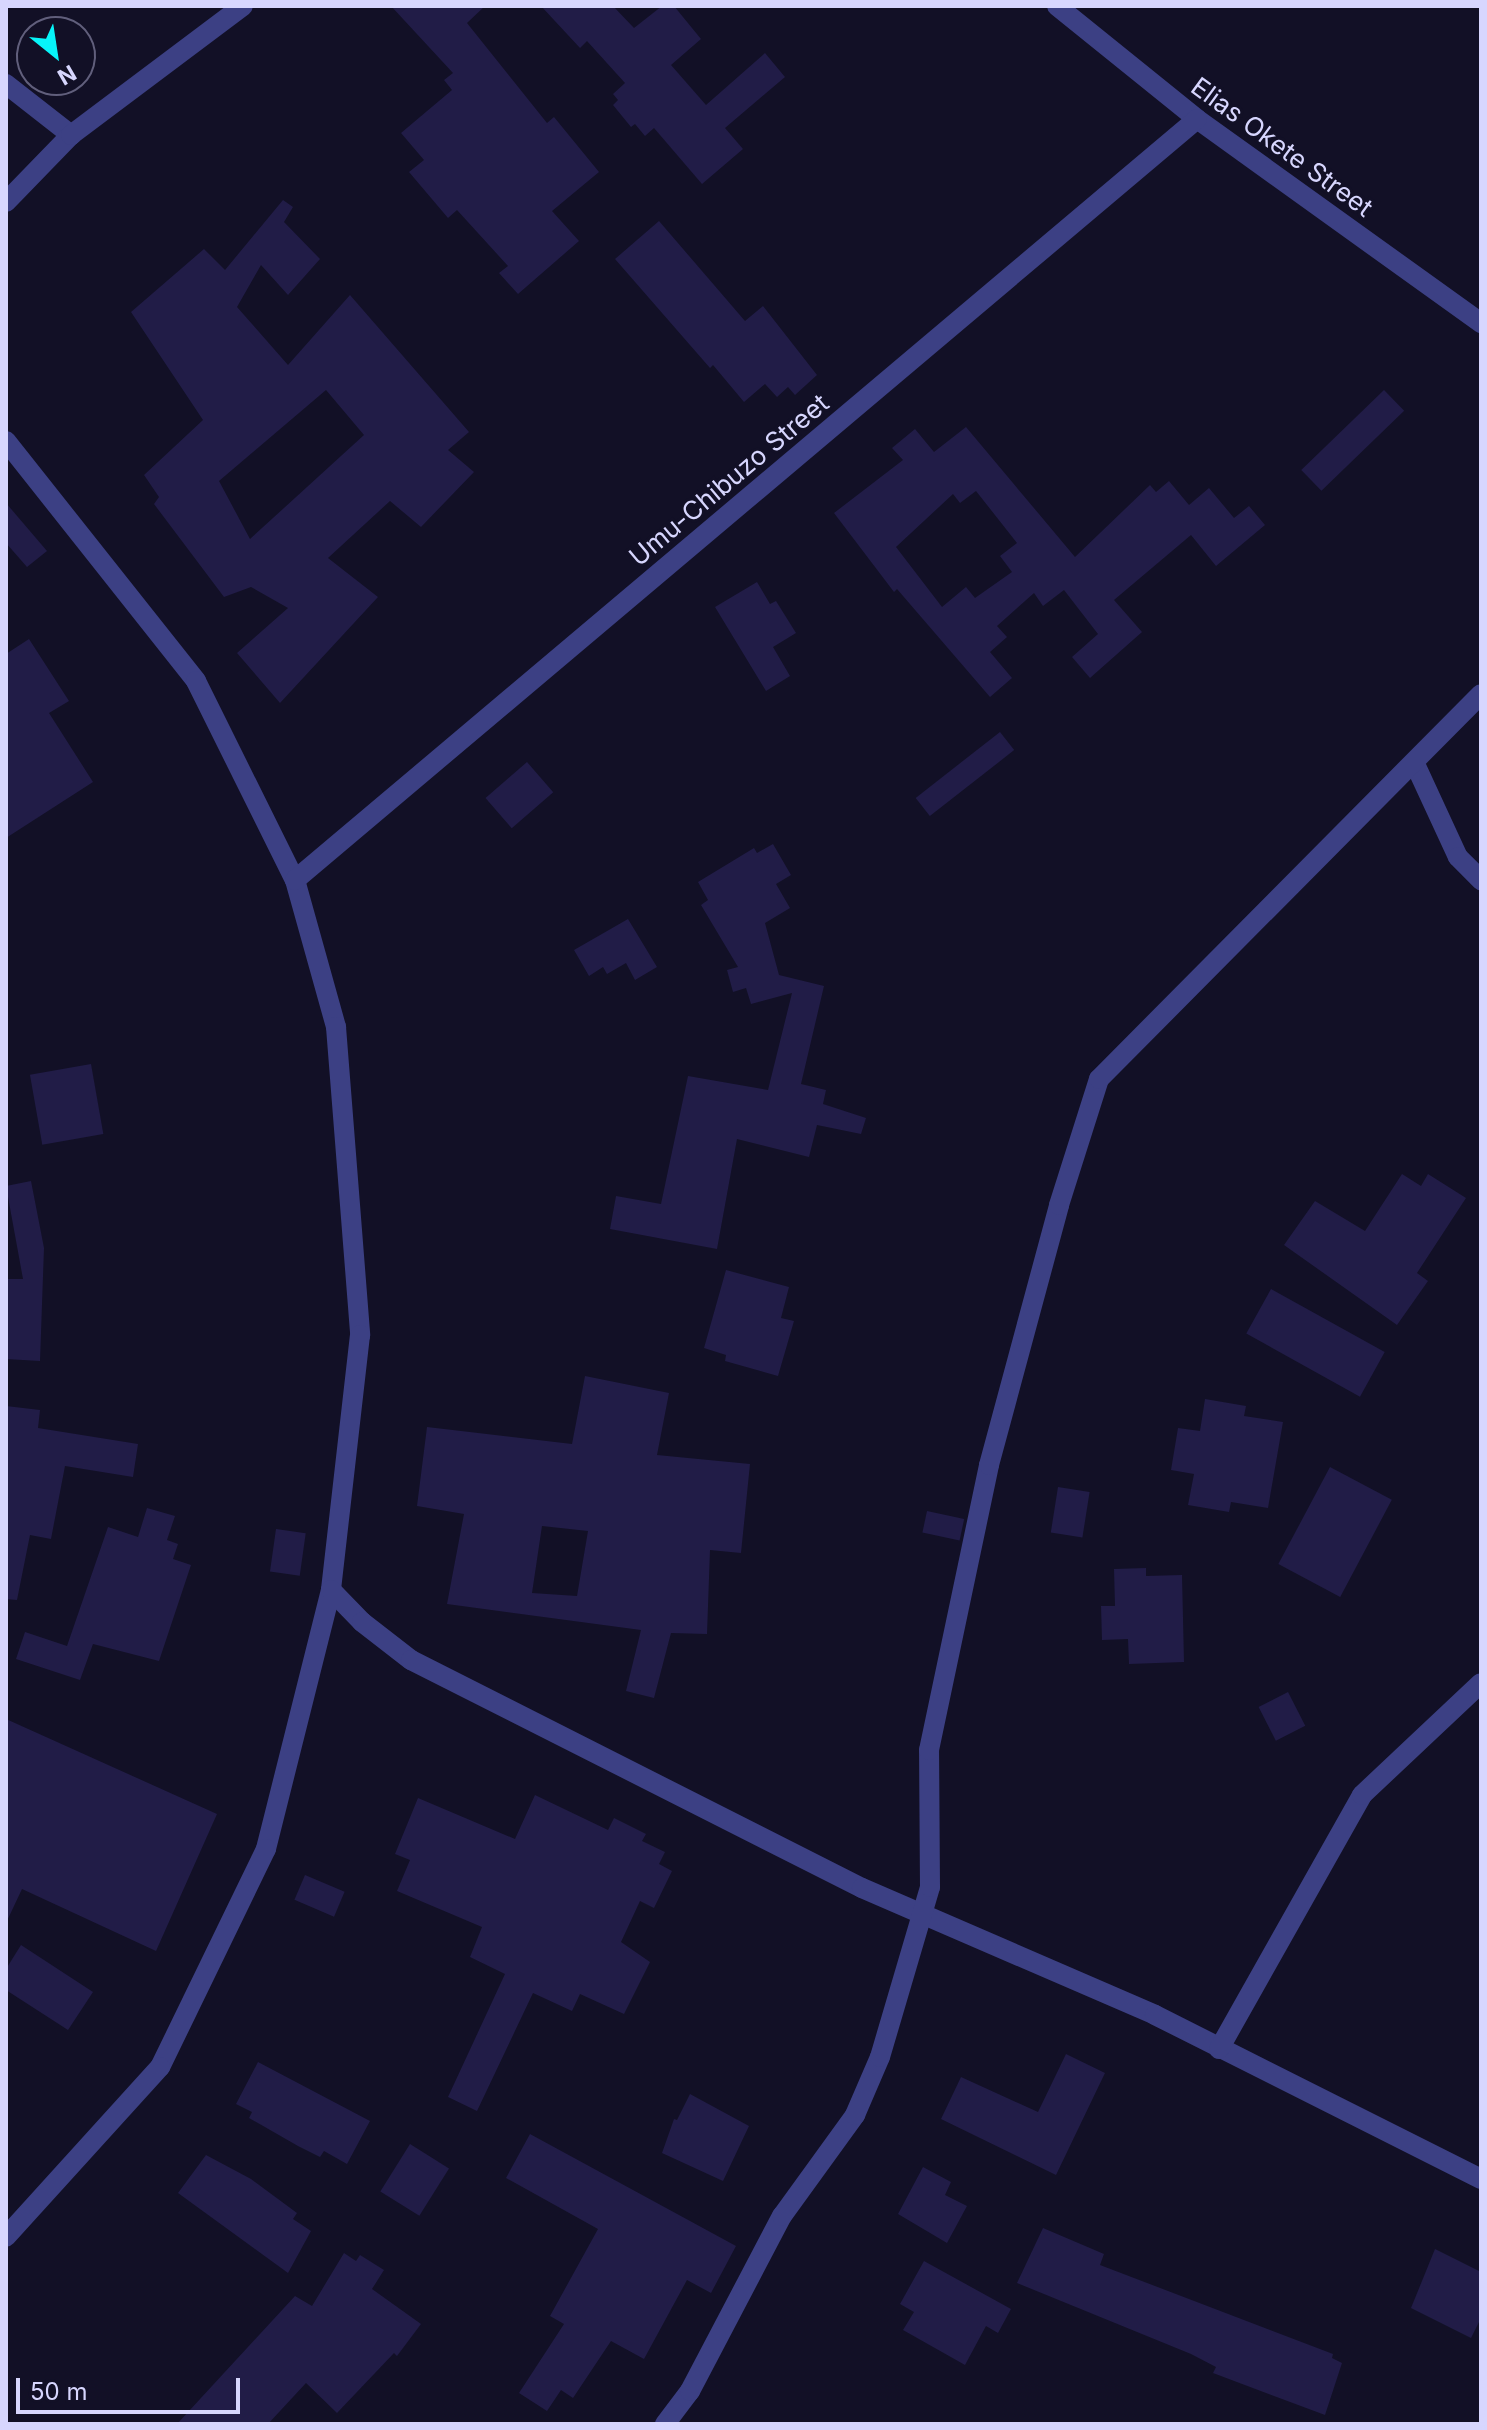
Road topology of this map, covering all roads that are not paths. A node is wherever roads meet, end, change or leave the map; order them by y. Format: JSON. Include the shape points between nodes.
{"nodes":[{"id":1,"x":243,"y":6,"type":"edge"},
{"id":2,"x":1057,"y":6,"type":"edge"},
{"id":3,"x":6,"y":84,"type":"edge"},
{"id":4,"x":1197,"y":119,"type":"junction"},
{"id":5,"x":71,"y":135,"type":"junction"},
{"id":6,"x":6,"y":202,"type":"edge"},
{"id":7,"x":1481,"y":323,"type":"edge"},
{"id":8,"x":6,"y":441,"type":"edge"},
{"id":9,"x":1481,"y":694,"type":"edge"},
{"id":10,"x":1415,"y":764,"type":"junction"},
{"id":11,"x":295,"y":880,"type":"junction"},
{"id":12,"x":1481,"y":880,"type":"edge"},
{"id":13,"x":331,"y":1590,"type":"junction"},
{"id":14,"x":1481,"y":1683,"type":"edge"},
{"id":15,"x":924,"y":1915,"type":"junction"},
{"id":16,"x":1219,"y":2049,"type":"junction"},
{"id":17,"x":1481,"y":2179,"type":"edge"},
{"id":18,"x":6,"y":2237,"type":"edge"},
{"id":19,"x":665,"y":2424,"type":"edge"}],
"edges":[{"from":1,"to":5,"type":"street"},
{"from":2,"to":4,"type":"street","name":"Elias Okete Street"},
{"from":3,"to":5,"type":"street"},
{"from":4,"to":7,"type":"street","name":"Elias Okete Street"},
{"from":4,"to":11,"type":"street","name":"Umu-Chibuzo Street"},
{"from":5,"to":6,"type":"street"},
{"from":8,"to":11,"type":"street","via":[[196,681]]},
{"from":9,"to":10,"type":"street"},
{"from":10,"to":12,"type":"street","via":[[1458,857]]},
{"from":10,"to":15,"type":"street","via":[[1099,1079],[989,1465],[929,1750],[932,1826]]},
{"from":11,"to":13,"type":"street","via":[[336,1027],[360,1335]]},
{"from":13,"to":15,"type":"street","via":[[411,1660]]},
{"from":13,"to":18,"type":"street","via":[[266,1849],[160,2067]]},
{"from":14,"to":16,"type":"street","via":[[1362,1795]]},
{"from":15,"to":16,"type":"street","via":[[1155,2015]]},
{"from":15,"to":19,"type":"street","via":[[880,2057],[855,2115],[782,2216],[690,2391]]},
{"from":16,"to":17,"type":"street"}]}
